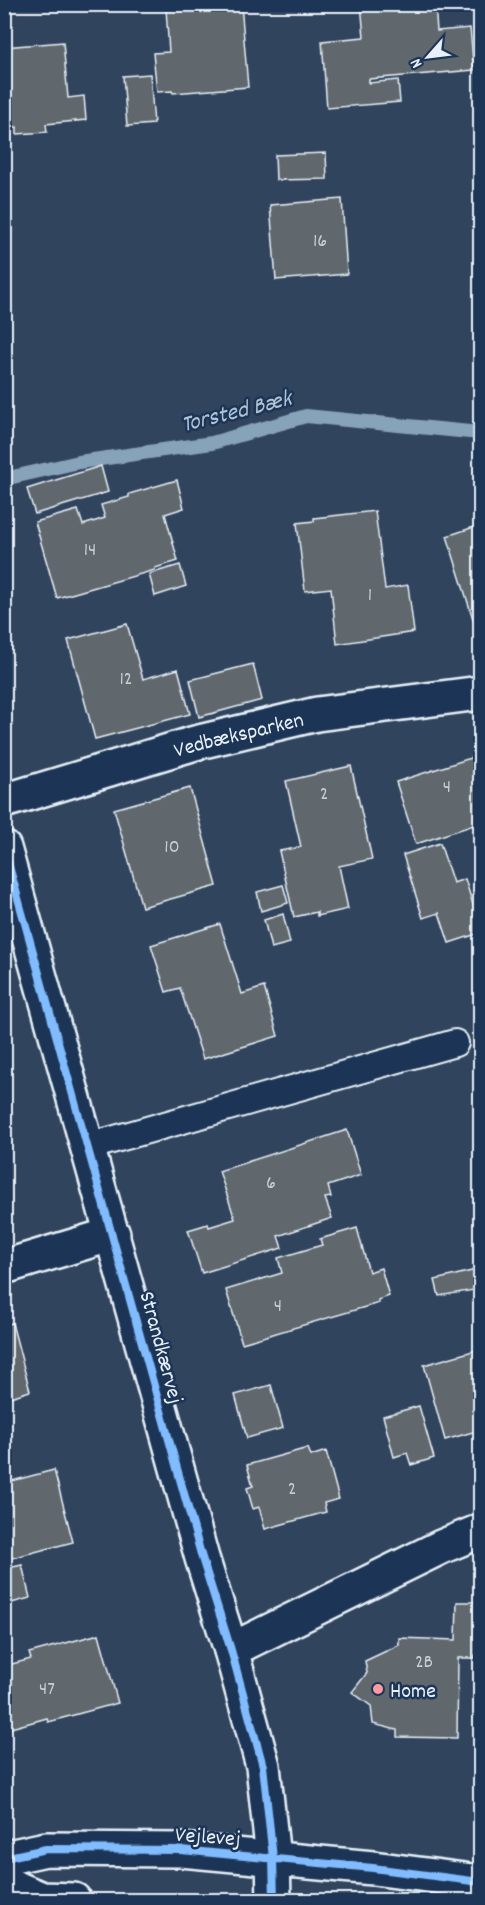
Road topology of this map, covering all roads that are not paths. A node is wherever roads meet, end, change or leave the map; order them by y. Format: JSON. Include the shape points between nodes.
{"nodes":[{"id":1,"x":480,"y":693,"type":"edge"},
{"id":2,"x":4,"y":801,"type":"edge"},
{"id":3,"x":4,"y":848,"type":"edge"},
{"id":4,"x":455,"y":1043,"type":"dead end"},
{"id":5,"x":87,"y":1147,"type":"junction"},
{"id":6,"x":113,"y":1234,"type":"junction"},
{"id":7,"x":4,"y":1267,"type":"edge"},
{"id":8,"x":480,"y":1531,"type":"edge"},
{"id":9,"x":231,"y":1650,"type":"junction"},
{"id":10,"x":4,"y":1858,"type":"edge"},
{"id":11,"x":273,"y":1858,"type":"junction"},
{"id":12,"x":480,"y":1882,"type":"edge"},
{"id":13,"x":4,"y":1883,"type":"edge"},
{"id":14,"x":74,"y":1900,"type":"edge"},
{"id":15,"x":274,"y":1900,"type":"edge"}],
"edges":[{"from":1,"to":2,"type":"street","name":"Vedbæksparken","via":[[317,714],[195,743]]},
{"from":3,"to":5,"type":"street","name":"Strandkærvej"},
{"from":4,"to":5,"type":"lane"},
{"from":5,"to":6,"type":"street","name":"Strandkærvej"},
{"from":6,"to":7,"type":"street"},
{"from":6,"to":9,"type":"street","name":"Strandkærvej"},
{"from":8,"to":9,"type":"street"},
{"from":9,"to":11,"type":"street","name":"Strandkærvej","via":[[263,1766]]},
{"from":10,"to":11,"type":"street","name":"Vejlevej","via":[[46,1848],[181,1850]]},
{"from":11,"to":12,"type":"street","name":"Vejlevej"},
{"from":11,"to":15,"type":"street","name":"Strandkærvej"},
{"from":13,"to":14,"type":"street","via":[[42,1899]]}]}
